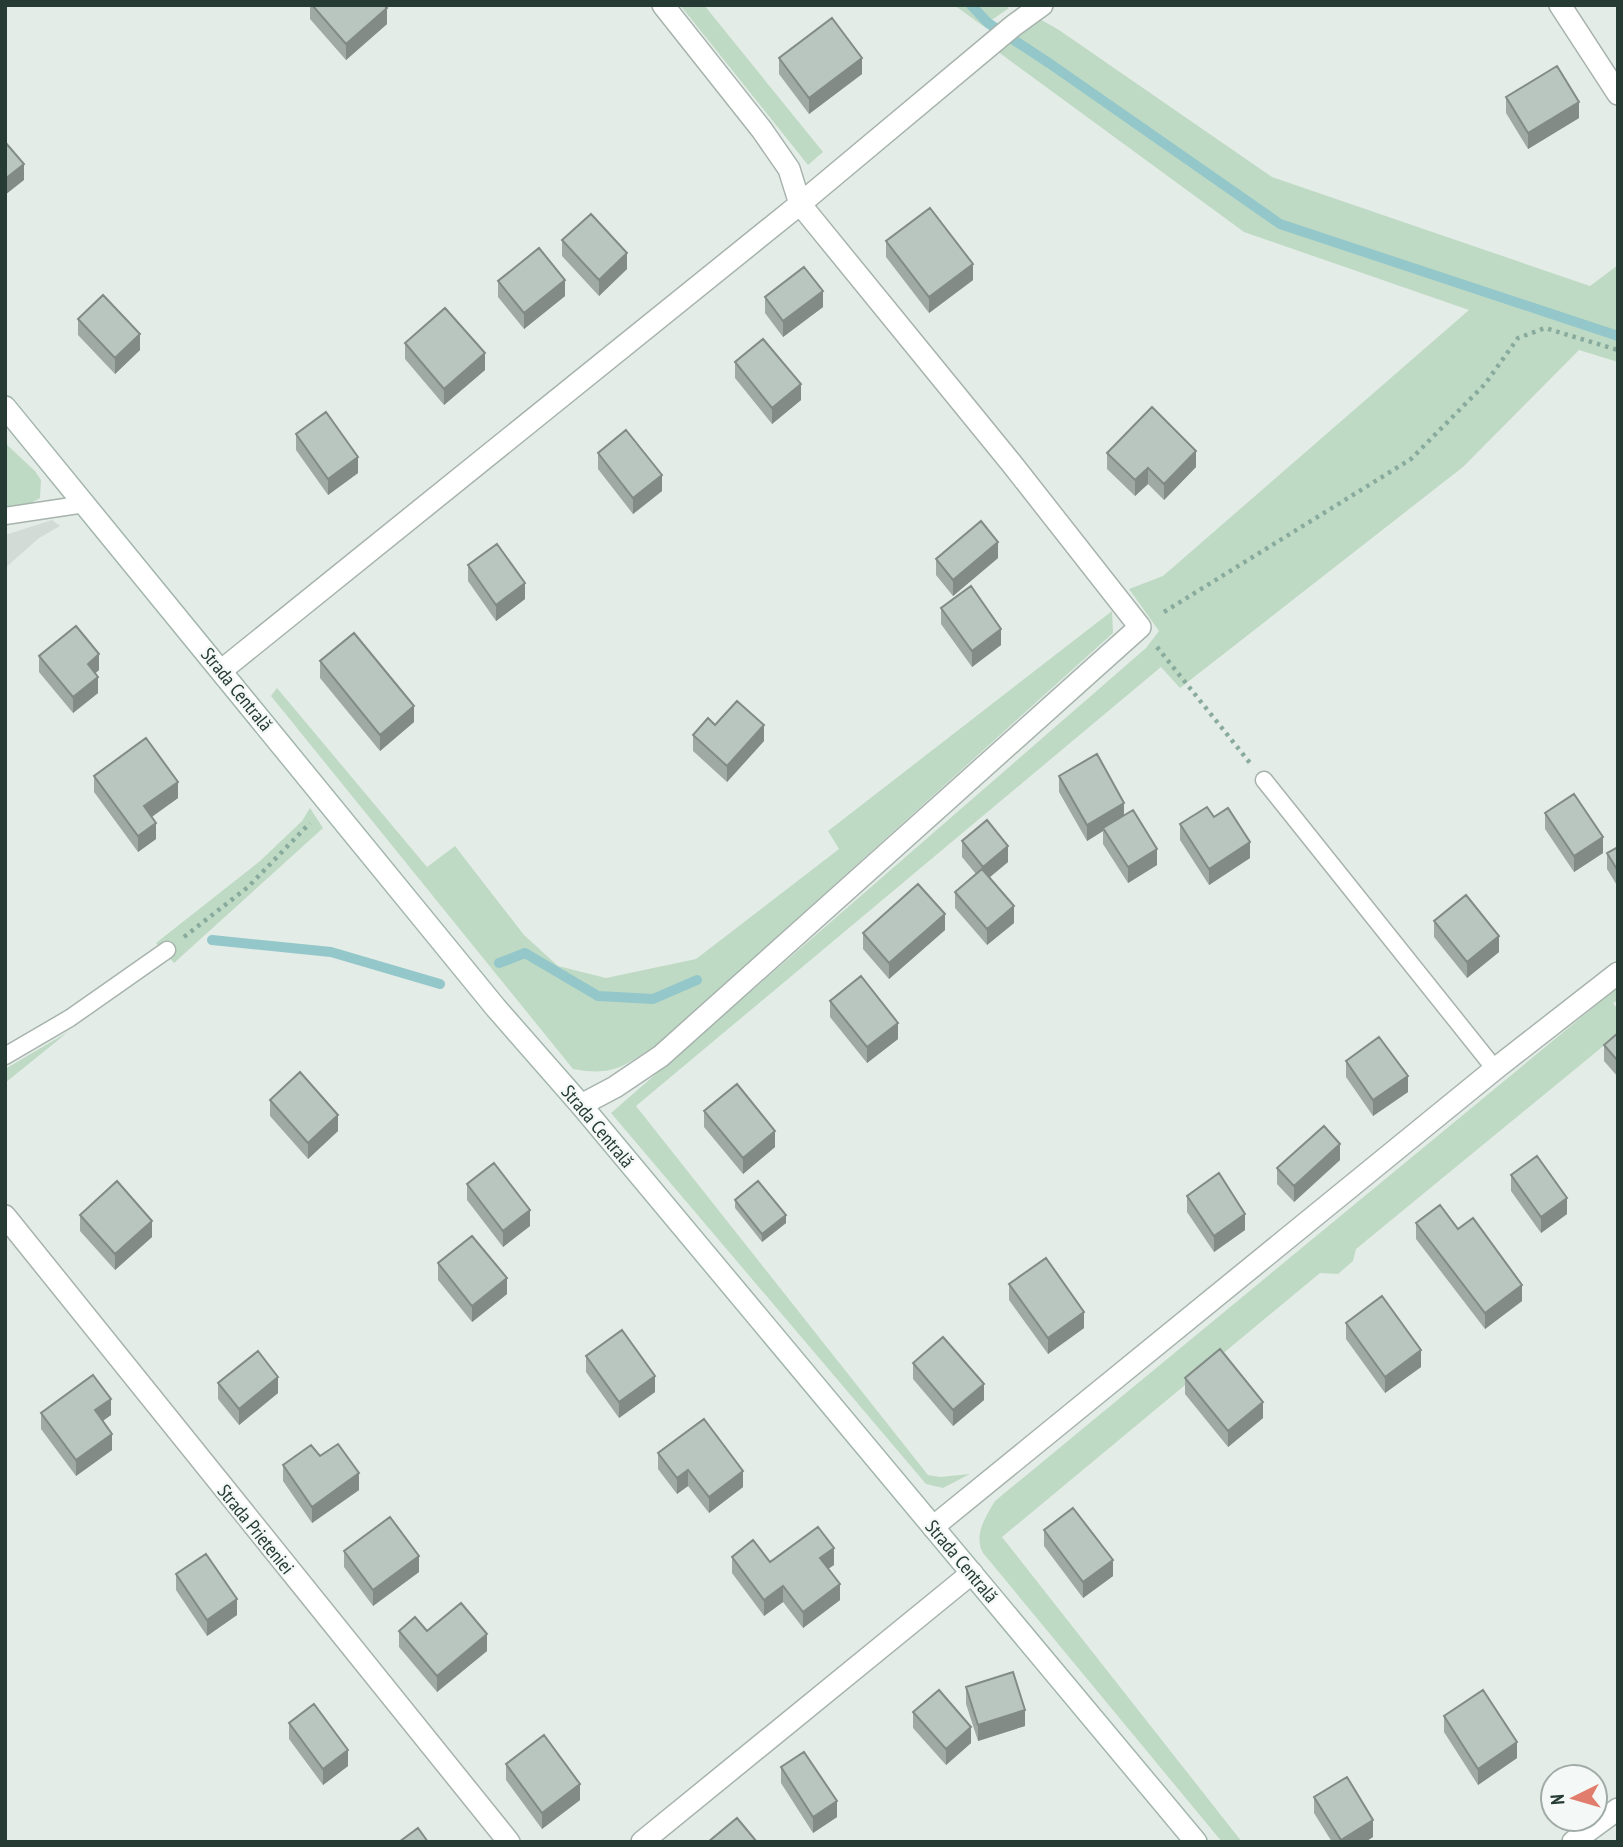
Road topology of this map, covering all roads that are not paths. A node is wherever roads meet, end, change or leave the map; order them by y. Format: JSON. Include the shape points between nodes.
{"nodes":[{"id":1,"x":663,"y":5,"type":"edge"},
{"id":2,"x":1042,"y":5,"type":"edge"},
{"id":3,"x":1560,"y":5,"type":"edge"},
{"id":4,"x":1618,"y":94,"type":"edge"},
{"id":5,"x":800,"y":204,"type":"junction"},
{"id":6,"x":5,"y":407,"type":"edge"},
{"id":7,"x":86,"y":504,"type":"junction"},
{"id":8,"x":5,"y":516,"type":"edge"},
{"id":9,"x":222,"y":670,"type":"junction"},
{"id":10,"x":1264,"y":780,"type":"road end"},
{"id":11,"x":167,"y":950,"type":"road end"},
{"id":12,"x":1618,"y":973,"type":"edge"},
{"id":13,"x":5,"y":1056,"type":"edge"},
{"id":14,"x":1495,"y":1069,"type":"junction"},
{"id":15,"x":581,"y":1105,"type":"junction"},
{"id":16,"x":5,"y":1216,"type":"edge"},
{"id":17,"x":933,"y":1527,"type":"junction"},
{"id":18,"x":971,"y":1573,"type":"junction"},
{"id":19,"x":1618,"y":1809,"type":"edge"},
{"id":20,"x":509,"y":1842,"type":"edge"},
{"id":21,"x":642,"y":1842,"type":"edge"},
{"id":22,"x":1196,"y":1842,"type":"edge"},
{"id":23,"x":1573,"y":1842,"type":"edge"}],
"edges":[{"from":1,"to":5,"type":"street","via":[[789,169]]},
{"from":2,"to":5,"type":"street"},
{"from":3,"to":4,"type":"street"},
{"from":5,"to":9,"type":"street"},
{"from":5,"to":15,"type":"street","via":[[1140,627],[661,1056]]},
{"from":6,"to":7,"type":"street","name":"Strada Centrală"},
{"from":7,"to":8,"type":"lane"},
{"from":7,"to":9,"type":"street","name":"Strada Centrală"},
{"from":9,"to":15,"type":"street","name":"Strada Centrală","via":[[496,1008]]},
{"from":10,"to":14,"type":"lane"},
{"from":11,"to":13,"type":"lane","via":[[70,1018]]},
{"from":12,"to":14,"type":"street"},
{"from":14,"to":17,"type":"street"},
{"from":15,"to":17,"type":"street","name":"Strada Centrală"},
{"from":16,"to":20,"type":"street","name":"Strada Prieteniei"},
{"from":17,"to":18,"type":"street","name":"Strada Centrală"},
{"from":18,"to":21,"type":"street"},
{"from":18,"to":22,"type":"street","name":"Strada Centrală"},
{"from":19,"to":23,"type":"street"}]}
